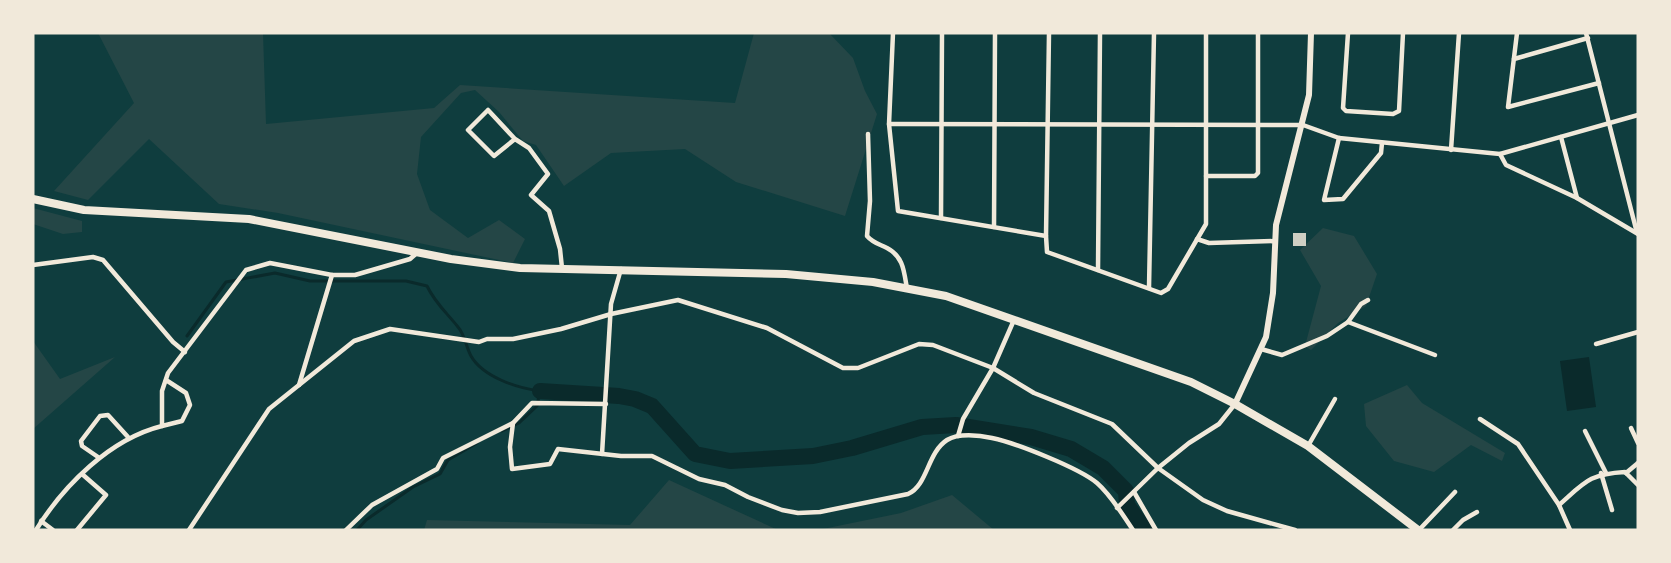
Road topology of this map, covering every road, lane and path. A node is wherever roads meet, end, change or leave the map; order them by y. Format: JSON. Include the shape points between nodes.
{"nodes":[{"id":1,"x":893,"y":33,"type":"edge"},
{"id":2,"x":942,"y":33,"type":"edge"},
{"id":3,"x":995,"y":33,"type":"edge"},
{"id":4,"x":1049,"y":33,"type":"edge"},
{"id":5,"x":1100,"y":33,"type":"edge"},
{"id":6,"x":1154,"y":33,"type":"edge"},
{"id":7,"x":1206,"y":33,"type":"edge"},
{"id":8,"x":1258,"y":33,"type":"edge"},
{"id":9,"x":1311,"y":33,"type":"edge"},
{"id":10,"x":1348,"y":33,"type":"edge"},
{"id":11,"x":1403,"y":33,"type":"edge"},
{"id":12,"x":1459,"y":33,"type":"edge"},
{"id":13,"x":1517,"y":33,"type":"edge"},
{"id":14,"x":1587,"y":35,"type":"edge"},
{"id":15,"x":1514,"y":59,"type":"junction"},
{"id":16,"x":1599,"y":83,"type":"junction"},
{"id":17,"x":1638,"y":115,"type":"edge"},
{"id":18,"x":1610,"y":123,"type":"junction"},
{"id":19,"x":890,"y":124,"type":"junction"},
{"id":20,"x":942,"y":124,"type":"junction"},
{"id":21,"x":996,"y":124,"type":"junction"},
{"id":22,"x":1258,"y":124,"type":"junction"},
{"id":23,"x":1049,"y":125,"type":"junction"},
{"id":24,"x":1099,"y":125,"type":"junction"},
{"id":25,"x":1153,"y":125,"type":"junction"},
{"id":26,"x":1205,"y":125,"type":"junction"},
{"id":27,"x":1304,"y":125,"type":"junction"},
{"id":28,"x":868,"y":134,"type":"dead end"},
{"id":29,"x":1561,"y":137,"type":"junction"},
{"id":30,"x":1339,"y":138,"type":"junction"},
{"id":31,"x":515,"y":139,"type":"junction"},
{"id":32,"x":1382,"y":143,"type":"junction"},
{"id":33,"x":1451,"y":150,"type":"junction"},
{"id":34,"x":1500,"y":154,"type":"junction"},
{"id":35,"x":1206,"y":176,"type":"junction"},
{"id":36,"x":1577,"y":198,"type":"junction"},
{"id":37,"x":33,"y":200,"type":"edge"},
{"id":38,"x":940,"y":218,"type":"junction"},
{"id":39,"x":994,"y":227,"type":"junction"},
{"id":40,"x":1638,"y":234,"type":"edge"},
{"id":41,"x":1046,"y":236,"type":"junction"},
{"id":42,"x":1197,"y":239,"type":"junction"},
{"id":43,"x":1275,"y":241,"type":"junction"},
{"id":44,"x":418,"y":252,"type":"junction"},
{"id":45,"x":33,"y":264,"type":"edge"},
{"id":46,"x":562,"y":268,"type":"junction"},
{"id":47,"x":621,"y":269,"type":"junction"},
{"id":48,"x":1098,"y":270,"type":"junction"},
{"id":49,"x":332,"y":275,"type":"junction"},
{"id":50,"x":1149,"y":288,"type":"junction"},
{"id":51,"x":907,"y":289,"type":"junction"},
{"id":52,"x":1368,"y":300,"type":"dead end"},
{"id":53,"x":611,"y":314,"type":"junction"},
{"id":54,"x":1014,"y":320,"type":"junction"},
{"id":55,"x":1348,"y":322,"type":"junction"},
{"id":56,"x":1638,"y":332,"type":"edge"},
{"id":57,"x":1596,"y":344,"type":"dead end"},
{"id":58,"x":1261,"y":349,"type":"junction"},
{"id":59,"x":185,"y":352,"type":"junction"},
{"id":60,"x":1435,"y":355,"type":"dead end"},
{"id":61,"x":993,"y":368,"type":"junction"},
{"id":62,"x":166,"y":380,"type":"junction"},
{"id":63,"x":299,"y":385,"type":"junction"},
{"id":64,"x":1335,"y":399,"type":"dead end"},
{"id":65,"x":605,"y":402,"type":"junction"},
{"id":66,"x":1235,"y":404,"type":"junction"},
{"id":67,"x":1480,"y":419,"type":"dead end"},
{"id":68,"x":513,"y":423,"type":"junction"},
{"id":69,"x":162,"y":426,"type":"junction"},
{"id":70,"x":1631,"y":428,"type":"dead end"},
{"id":71,"x":1585,"y":431,"type":"dead end"},
{"id":72,"x":958,"y":434,"type":"junction"},
{"id":73,"x":128,"y":437,"type":"junction"},
{"id":74,"x":1638,"y":443,"type":"edge"},
{"id":75,"x":1308,"y":446,"type":"junction"},
{"id":76,"x":602,"y":454,"type":"junction"},
{"id":77,"x":98,"y":458,"type":"junction"},
{"id":78,"x":1638,"y":463,"type":"edge"},
{"id":79,"x":1158,"y":468,"type":"junction"},
{"id":80,"x":1603,"y":473,"type":"junction"},
{"id":81,"x":1626,"y":473,"type":"junction"},
{"id":82,"x":82,"y":474,"type":"junction"},
{"id":83,"x":1638,"y":485,"type":"edge"},
{"id":84,"x":1455,"y":492,"type":"dead end"},
{"id":85,"x":1132,"y":494,"type":"junction"},
{"id":86,"x":1559,"y":505,"type":"junction"},
{"id":87,"x":1117,"y":508,"type":"junction"},
{"id":88,"x":1612,"y":510,"type":"dead end"},
{"id":89,"x":1477,"y":512,"type":"dead end"},
{"id":90,"x":41,"y":521,"type":"junction"},
{"id":91,"x":36,"y":530,"type":"edge"},
{"id":92,"x":53,"y":530,"type":"edge"},
{"id":93,"x":76,"y":530,"type":"edge"},
{"id":94,"x":189,"y":530,"type":"edge"},
{"id":95,"x":346,"y":530,"type":"edge"},
{"id":96,"x":1132,"y":530,"type":"edge"},
{"id":97,"x":1156,"y":530,"type":"edge"},
{"id":98,"x":1295,"y":530,"type":"edge"},
{"id":99,"x":1418,"y":530,"type":"edge"},
{"id":100,"x":1453,"y":530,"type":"edge"},
{"id":101,"x":1570,"y":530,"type":"edge"}],
"edges":[{"from":1,"to":19,"type":"street"},
{"from":2,"to":20,"type":"street"},
{"from":3,"to":21,"type":"street"},
{"from":4,"to":23,"type":"street"},
{"from":5,"to":24,"type":"street"},
{"from":6,"to":25,"type":"street"},
{"from":7,"to":26,"type":"street"},
{"from":8,"to":22,"type":"street"},
{"from":9,"to":27,"type":"street"},
{"from":10,"to":11,"type":"street","via":[[1343,108],[1393,114],[1399,111]]},
{"from":12,"to":33,"type":"street"},
{"from":13,"to":15,"type":"street"},
{"from":14,"to":15,"type":"street"},
{"from":14,"to":16,"type":"street"},
{"from":15,"to":16,"type":"street","via":[[1508,107]]},
{"from":16,"to":18,"type":"street"},
{"from":17,"to":18,"type":"street"},
{"from":18,"to":29,"type":"street"},
{"from":18,"to":40,"type":"street"},
{"from":19,"to":20,"type":"street"},
{"from":19,"to":38,"type":"street","via":[[898,211]]},
{"from":20,"to":21,"type":"street"},
{"from":20,"to":38,"type":"street"},
{"from":21,"to":23,"type":"street"},
{"from":21,"to":39,"type":"street"},
{"from":22,"to":26,"type":"street"},
{"from":22,"to":27,"type":"street"},
{"from":22,"to":35,"type":"street","via":[[1258,173]]},
{"from":23,"to":24,"type":"street"},
{"from":23,"to":41,"type":"street"},
{"from":24,"to":25,"type":"street"},
{"from":24,"to":48,"type":"street"},
{"from":25,"to":26,"type":"street"},
{"from":25,"to":50,"type":"street"},
{"from":26,"to":35,"type":"street"},
{"from":27,"to":30,"type":"street"},
{"from":27,"to":43,"type":"street"},
{"from":28,"to":51,"type":"street","via":[[867,236],[901,259]]},
{"from":29,"to":34,"type":"street"},
{"from":29,"to":36,"type":"street"},
{"from":30,"to":32,"type":"street"},
{"from":30,"to":32,"type":"street","via":[[1324,200],[1343,199],[1381,153]]},
{"from":31,"to":31,"type":"street","via":[[494,156],[468,130],[488,110]]},
{"from":31,"to":46,"type":"street","via":[[529,148],[548,174],[531,195],[549,211]]},
{"from":32,"to":33,"type":"street"},
{"from":33,"to":34,"type":"street"},
{"from":34,"to":36,"type":"street","via":[[1506,165]]},
{"from":35,"to":42,"type":"street","via":[[1206,224]]},
{"from":36,"to":40,"type":"street"},
{"from":37,"to":44,"type":"highway","via":[[84,210],[249,219]]},
{"from":38,"to":39,"type":"street"},
{"from":39,"to":41,"type":"street"},
{"from":41,"to":48,"type":"street","via":[[1047,252]]},
{"from":42,"to":43,"type":"street","via":[[1209,243]]},
{"from":42,"to":50,"type":"street","via":[[1168,289],[1161,293]]},
{"from":43,"to":58,"type":"street","via":[[1273,293]]},
{"from":44,"to":46,"type":"highway","via":[[520,268]]},
{"from":44,"to":49,"type":"street","via":[[410,259],[379,270]]},
{"from":45,"to":59,"type":"street","via":[[93,257],[103,260]]},
{"from":46,"to":47,"type":"highway"},
{"from":47,"to":51,"type":"highway","via":[[786,274]]},
{"from":47,"to":53,"type":"street"},
{"from":48,"to":50,"type":"street"},
{"from":49,"to":59,"type":"street","via":[[270,263],[246,270]]},
{"from":49,"to":63,"type":"street"},
{"from":51,"to":54,"type":"highway","via":[[946,296]]},
{"from":52,"to":55,"type":"street"},
{"from":53,"to":61,"type":"street","via":[[678,300],[767,328],[843,368],[858,368],[919,344],[933,345]]},
{"from":53,"to":63,"type":"street","via":[[561,329],[479,342],[382,330],[354,341]]},
{"from":53,"to":65,"type":"street"},
{"from":54,"to":61,"type":"street"},
{"from":54,"to":66,"type":"highway","via":[[1191,382]]},
{"from":55,"to":58,"type":"street","via":[[1327,336],[1282,355]]},
{"from":55,"to":60,"type":"street"},
{"from":56,"to":57,"type":"street"},
{"from":58,"to":66,"type":"street"},
{"from":59,"to":62,"type":"street","via":[[175,361]]},
{"from":61,"to":72,"type":"street"},
{"from":61,"to":79,"type":"street","via":[[1034,393],[1112,424]]},
{"from":62,"to":69,"type":"street","via":[[162,391]]},
{"from":62,"to":69,"type":"street","via":[[186,393],[190,405],[182,421]]},
{"from":63,"to":94,"type":"street","via":[[269,409]]},
{"from":64,"to":75,"type":"street"},
{"from":65,"to":68,"type":"street","via":[[532,403]]},
{"from":65,"to":76,"type":"street"},
{"from":66,"to":75,"type":"highway"},
{"from":66,"to":79,"type":"street","via":[[1220,424]]},
{"from":67,"to":86,"type":"street","via":[[1518,444]]},
{"from":68,"to":76,"type":"street","via":[[512,469],[550,465],[558,449]]},
{"from":68,"to":95,"type":"street","via":[[500,426],[443,458],[437,469],[372,505]]},
{"from":69,"to":73,"type":"street"},
{"from":70,"to":74,"type":"street"},
{"from":71,"to":80,"type":"street"},
{"from":72,"to":76,"type":"street","via":[[936,452],[915,491],[820,512],[783,510],[725,485],[699,479],[652,456]]},
{"from":72,"to":87,"type":"street","via":[[991,438],[1065,466],[1098,484]]},
{"from":73,"to":77,"type":"street"},
{"from":73,"to":77,"type":"street","via":[[108,416],[100,416],[81,441]]},
{"from":75,"to":99,"type":"highway"},
{"from":77,"to":82,"type":"street"},
{"from":78,"to":81,"type":"street"},
{"from":79,"to":85,"type":"street"},
{"from":79,"to":98,"type":"street","via":[[1188,492],[1227,511]]},
{"from":80,"to":81,"type":"street"},
{"from":80,"to":86,"type":"street","via":[[1582,484]]},
{"from":80,"to":88,"type":"street"},
{"from":81,"to":83,"type":"street"},
{"from":82,"to":90,"type":"street"},
{"from":82,"to":93,"type":"street","via":[[106,495]]},
{"from":84,"to":99,"type":"street"},
{"from":85,"to":87,"type":"street"},
{"from":85,"to":97,"type":"street"},
{"from":86,"to":101,"type":"street"},
{"from":87,"to":96,"type":"street"},
{"from":89,"to":100,"type":"street"},
{"from":90,"to":91,"type":"street"},
{"from":90,"to":92,"type":"street"}]}
